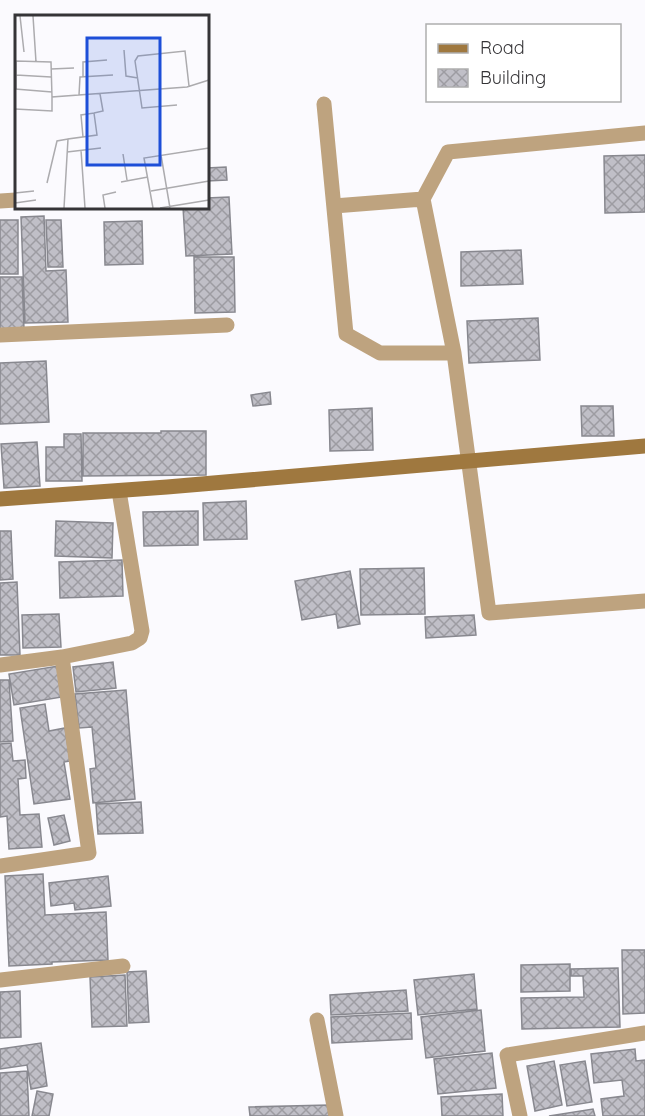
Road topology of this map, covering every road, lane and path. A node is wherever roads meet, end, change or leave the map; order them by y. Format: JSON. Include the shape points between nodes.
{"nodes":[{"id":1,"x":324,"y":104,"type":"dead end"},
{"id":2,"x":645,"y":133,"type":"edge"},
{"id":3,"x":423,"y":199,"type":"junction"},
{"id":4,"x":15,"y":200,"type":"edge"},
{"id":5,"x":0,"y":201,"type":"edge"},
{"id":6,"x":334,"y":206,"type":"junction"},
{"id":7,"x":227,"y":324,"type":"dead end"},
{"id":8,"x":0,"y":335,"type":"edge"},
{"id":9,"x":454,"y":353,"type":"junction"},
{"id":10,"x":645,"y":446,"type":"edge"},
{"id":11,"x":469,"y":461,"type":"junction"},
{"id":12,"x":119,"y":491,"type":"junction"},
{"id":13,"x":0,"y":499,"type":"edge"},
{"id":14,"x":645,"y":601,"type":"edge"},
{"id":15,"x":62,"y":657,"type":"junction"},
{"id":16,"x":0,"y":665,"type":"edge"},
{"id":17,"x":0,"y":866,"type":"edge"},
{"id":18,"x":123,"y":966,"type":"dead end"},
{"id":19,"x":0,"y":980,"type":"edge"},
{"id":20,"x":317,"y":1020,"type":"dead end"},
{"id":21,"x":645,"y":1033,"type":"edge"},
{"id":22,"x":336,"y":1116,"type":"edge"},
{"id":23,"x":520,"y":1116,"type":"edge"}],
"edges":[{"from":1,"to":6,"type":"street"},
{"from":2,"to":3,"type":"street","via":[[448,152]]},
{"from":3,"to":6,"type":"street"},
{"from":3,"to":9,"type":"street"},
{"from":4,"to":5,"type":"street"},
{"from":6,"to":9,"type":"street","via":[[346,334],[380,353]]},
{"from":7,"to":8,"type":"street"},
{"from":9,"to":11,"type":"street"},
{"from":10,"to":11,"type":"street"},
{"from":11,"to":12,"type":"street"},
{"from":11,"to":14,"type":"street","via":[[489,613]]},
{"from":12,"to":13,"type":"street"},
{"from":12,"to":15,"type":"street","via":[[140,638]]},
{"from":15,"to":16,"type":"street"},
{"from":15,"to":17,"type":"street","via":[[89,853]]},
{"from":18,"to":19,"type":"street"},
{"from":20,"to":22,"type":"street"},
{"from":21,"to":23,"type":"street","via":[[507,1055]]}]}
